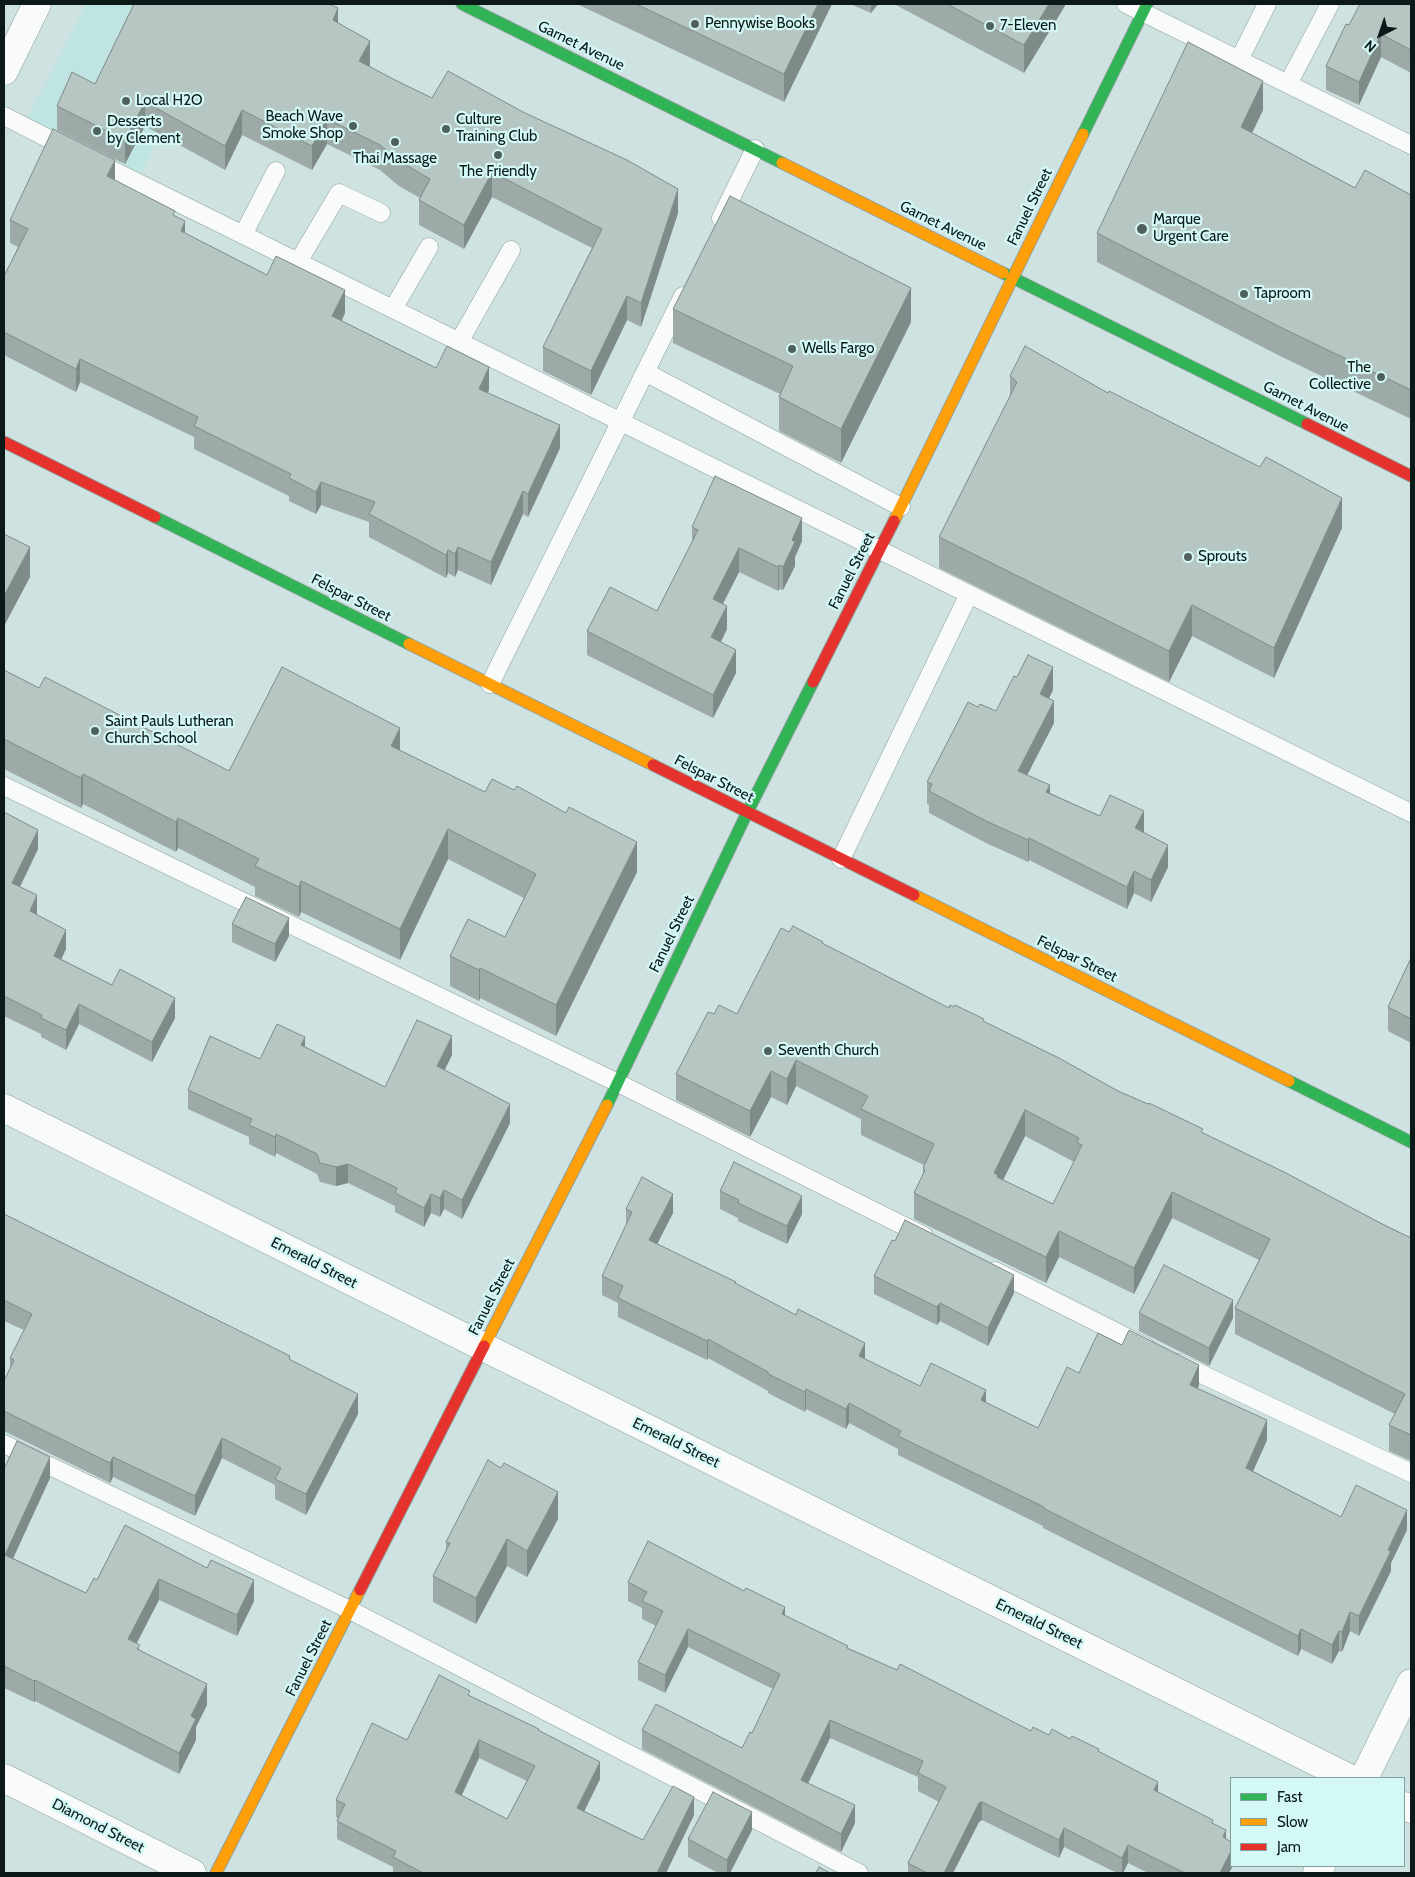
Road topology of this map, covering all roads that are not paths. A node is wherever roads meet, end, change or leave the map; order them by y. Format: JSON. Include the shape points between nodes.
{"nodes":[{"id":1,"x":38,"y":4,"type":"edge"},
{"id":2,"x":462,"y":4,"type":"edge"},
{"id":3,"x":1126,"y":4,"type":"edge"},
{"id":4,"x":1267,"y":4,"type":"edge"},
{"id":5,"x":1330,"y":4,"type":"edge"},
{"id":6,"x":1145,"y":8,"type":"edge"},
{"id":7,"x":1239,"y":60,"type":"junction"},
{"id":8,"x":4,"y":71,"type":"edge"},
{"id":9,"x":1288,"y":84,"type":"junction"},
{"id":10,"x":4,"y":116,"type":"edge"},
{"id":11,"x":1411,"y":145,"type":"edge"},
{"id":12,"x":755,"y":149,"type":"junction"},
{"id":13,"x":276,"y":171,"type":"dead end"},
{"id":14,"x":381,"y":213,"type":"dead end"},
{"id":15,"x":716,"y":230,"type":"edge"},
{"id":16,"x":243,"y":235,"type":"junction"},
{"id":17,"x":429,"y":247,"type":"dead end"},
{"id":18,"x":511,"y":250,"type":"dead end"},
{"id":19,"x":298,"y":262,"type":"junction"},
{"id":20,"x":1012,"y":277,"type":"junction"},
{"id":21,"x":689,"y":283,"type":"edge"},
{"id":22,"x":394,"y":309,"type":"junction"},
{"id":23,"x":459,"y":342,"type":"junction"},
{"id":24,"x":646,"y":372,"type":"junction"},
{"id":25,"x":621,"y":422,"type":"junction"},
{"id":26,"x":4,"y":442,"type":"edge"},
{"id":27,"x":1411,"y":476,"type":"edge"},
{"id":28,"x":901,"y":507,"type":"junction"},
{"id":29,"x":880,"y":550,"type":"junction"},
{"id":30,"x":969,"y":594,"type":"junction"},
{"id":31,"x":490,"y":684,"type":"junction"},
{"id":32,"x":4,"y":786,"type":"edge"},
{"id":33,"x":747,"y":813,"type":"junction"},
{"id":34,"x":1411,"y":813,"type":"edge"},
{"id":35,"x":841,"y":859,"type":"junction"},
{"id":36,"x":618,"y":1082,"type":"junction"},
{"id":37,"x":4,"y":1108,"type":"edge"},
{"id":38,"x":1411,"y":1142,"type":"edge"},
{"id":39,"x":937,"y":1242,"type":"edge"},
{"id":40,"x":981,"y":1264,"type":"edge"},
{"id":41,"x":483,"y":1347,"type":"junction"},
{"id":42,"x":4,"y":1444,"type":"edge"},
{"id":43,"x":1411,"y":1474,"type":"edge"},
{"id":44,"x":350,"y":1610,"type":"junction"},
{"id":45,"x":1411,"y":1683,"type":"edge"},
{"id":46,"x":1347,"y":1777,"type":"edge"},
{"id":47,"x":1364,"y":1777,"type":"edge"},
{"id":48,"x":4,"y":1778,"type":"edge"},
{"id":49,"x":192,"y":1873,"type":"edge"},
{"id":50,"x":216,"y":1873,"type":"edge"},
{"id":51,"x":859,"y":1873,"type":"edge"}],
"edges":[{"from":1,"to":8,"type":"street"},
{"from":2,"to":12,"type":"street","name":"Garnet Avenue"},
{"from":3,"to":6,"type":"lane"},
{"from":4,"to":7,"type":"lane"},
{"from":5,"to":9,"type":"lane"},
{"from":6,"to":7,"type":"lane"},
{"from":6,"to":20,"type":"street","name":"Fanuel Street"},
{"from":7,"to":9,"type":"lane"},
{"from":9,"to":11,"type":"lane"},
{"from":10,"to":16,"type":"lane"},
{"from":12,"to":15,"type":"lane"},
{"from":12,"to":20,"type":"street","name":"Garnet Avenue"},
{"from":13,"to":16,"type":"lane"},
{"from":14,"to":19,"type":"lane","via":[[339,193]]},
{"from":16,"to":19,"type":"lane"},
{"from":17,"to":22,"type":"lane"},
{"from":18,"to":23,"type":"lane"},
{"from":19,"to":22,"type":"lane"},
{"from":20,"to":27,"type":"street","name":"Garnet Avenue"},
{"from":20,"to":28,"type":"street","name":"Fanuel Street"},
{"from":21,"to":24,"type":"lane"},
{"from":22,"to":23,"type":"lane"},
{"from":23,"to":25,"type":"lane"},
{"from":24,"to":25,"type":"lane"},
{"from":24,"to":28,"type":"lane"},
{"from":25,"to":29,"type":"lane"},
{"from":25,"to":31,"type":"lane"},
{"from":26,"to":31,"type":"street","name":"Felspar Street"},
{"from":28,"to":29,"type":"street","name":"Fanuel Street"},
{"from":29,"to":30,"type":"lane"},
{"from":29,"to":33,"type":"street","name":"Fanuel Street"},
{"from":30,"to":34,"type":"lane"},
{"from":30,"to":35,"type":"lane"},
{"from":31,"to":33,"type":"street","name":"Felspar Street"},
{"from":32,"to":36,"type":"lane"},
{"from":33,"to":35,"type":"street","name":"Felspar Street"},
{"from":33,"to":36,"type":"street","name":"Fanuel Street"},
{"from":35,"to":38,"type":"street","name":"Felspar Street"},
{"from":36,"to":39,"type":"lane"},
{"from":36,"to":41,"type":"street","name":"Fanuel Street"},
{"from":37,"to":41,"type":"street","name":"Emerald Street"},
{"from":40,"to":43,"type":"lane"},
{"from":41,"to":44,"type":"street","name":"Fanuel Street"},
{"from":41,"to":46,"type":"street","name":"Emerald Street"},
{"from":42,"to":44,"type":"lane"},
{"from":44,"to":50,"type":"street","name":"Fanuel Street"},
{"from":44,"to":51,"type":"lane"},
{"from":45,"to":47,"type":"street"},
{"from":48,"to":49,"type":"street","name":"Diamond Street"}]}
